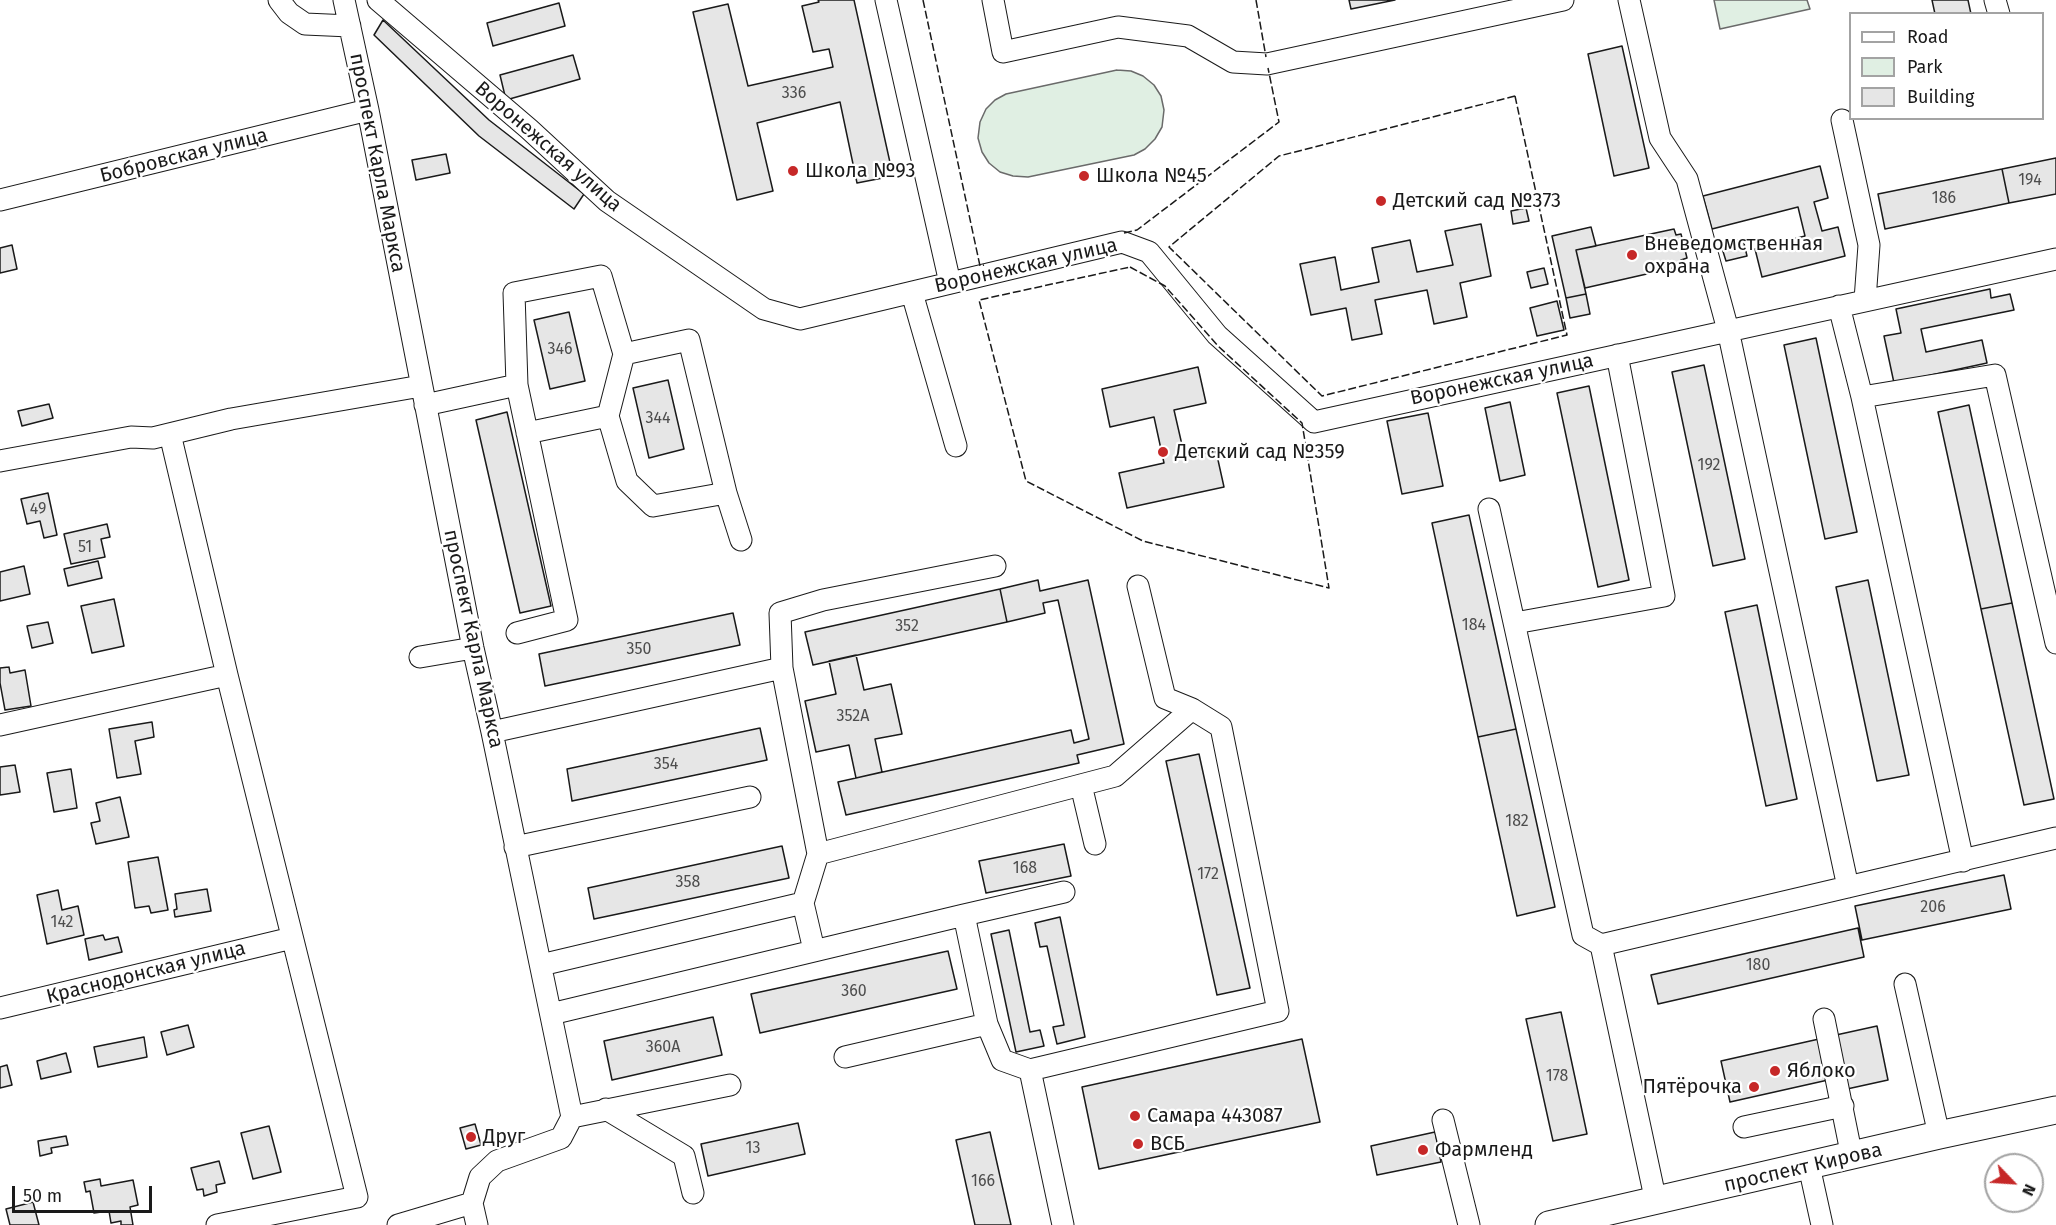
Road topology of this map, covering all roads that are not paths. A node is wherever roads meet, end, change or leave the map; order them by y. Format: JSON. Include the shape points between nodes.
{"nodes":[{"id":1,"x":279,"y":0,"type":"edge"},
{"id":2,"x":344,"y":0,"type":"edge"},
{"id":3,"x":378,"y":0,"type":"edge"},
{"id":4,"x":886,"y":0,"type":"edge"},
{"id":5,"x":993,"y":0,"type":"edge"},
{"id":6,"x":1563,"y":0,"type":"edge"},
{"id":7,"x":1629,"y":0,"type":"edge"},
{"id":8,"x":350,"y":26,"type":"junction"},
{"id":9,"x":368,"y":110,"type":"junction"},
{"id":10,"x":1842,"y":120,"type":"dead end"},
{"id":11,"x":0,"y":200,"type":"edge"},
{"id":12,"x":2056,"y":259,"type":"edge"},
{"id":13,"x":950,"y":283,"type":"junction"},
{"id":14,"x":912,"y":292,"type":"junction"},
{"id":15,"x":1865,"y":300,"type":"junction"},
{"id":16,"x":1839,"y":306,"type":"junction"},
{"id":17,"x":1728,"y":330,"type":"junction"},
{"id":18,"x":624,"y":354,"type":"junction"},
{"id":19,"x":1617,"y":355,"type":"junction"},
{"id":20,"x":517,"y":385,"type":"junction"},
{"id":21,"x":423,"y":396,"type":"junction"},
{"id":22,"x":1862,"y":397,"type":"junction"},
{"id":23,"x":608,"y":416,"type":"junction"},
{"id":24,"x":527,"y":433,"type":"junction"},
{"id":25,"x":170,"y":434,"type":"junction"},
{"id":26,"x":956,"y":446,"type":"dead end"},
{"id":27,"x":0,"y":461,"type":"edge"},
{"id":28,"x":726,"y":493,"type":"junction"},
{"id":29,"x":1489,"y":509,"type":"dead end"},
{"id":30,"x":741,"y":540,"type":"dead end"},
{"id":31,"x":995,"y":566,"type":"dead end"},
{"id":32,"x":1138,"y":586,"type":"dead end"},
{"id":33,"x":1515,"y":623,"type":"junction"},
{"id":34,"x":517,"y":633,"type":"dead end"},
{"id":35,"x":2056,"y":643,"type":"edge"},
{"id":36,"x":473,"y":648,"type":"junction"},
{"id":37,"x":420,"y":657,"type":"dead end"},
{"id":38,"x":782,"y":668,"type":"junction"},
{"id":39,"x":227,"y":675,"type":"junction"},
{"id":40,"x":1192,"y":709,"type":"junction"},
{"id":41,"x":0,"y":725,"type":"edge"},
{"id":42,"x":492,"y":732,"type":"junction"},
{"id":43,"x":1081,"y":785,"type":"junction"},
{"id":44,"x":750,"y":797,"type":"dead end"},
{"id":45,"x":2056,"y":838,"type":"edge"},
{"id":46,"x":1095,"y":844,"type":"dead end"},
{"id":47,"x":515,"y":847,"type":"junction"},
{"id":48,"x":818,"y":854,"type":"junction"},
{"id":49,"x":1963,"y":861,"type":"junction"},
{"id":50,"x":1848,"y":887,"type":"junction"},
{"id":51,"x":1064,"y":892,"type":"dead end"},
{"id":52,"x":803,"y":903,"type":"junction"},
{"id":53,"x":964,"y":915,"type":"junction"},
{"id":54,"x":292,"y":938,"type":"junction"},
{"id":55,"x":1601,"y":945,"type":"junction"},
{"id":56,"x":814,"y":950,"type":"junction"},
{"id":57,"x":541,"y":965,"type":"junction"},
{"id":58,"x":1905,"y":984,"type":"dead end"},
{"id":59,"x":0,"y":1008,"type":"edge"},
{"id":60,"x":551,"y":1014,"type":"junction"},
{"id":61,"x":1824,"y":1019,"type":"dead end"},
{"id":62,"x":987,"y":1024,"type":"junction"},
{"id":63,"x":845,"y":1057,"type":"dead end"},
{"id":64,"x":1030,"y":1070,"type":"junction"},
{"id":65,"x":730,"y":1085,"type":"dead end"},
{"id":66,"x":1843,"y":1107,"type":"junction"},
{"id":67,"x":606,"y":1110,"type":"junction"},
{"id":68,"x":2056,"y":1110,"type":"edge"},
{"id":69,"x":572,"y":1117,"type":"junction"},
{"id":70,"x":1443,"y":1120,"type":"dead end"},
{"id":71,"x":1744,"y":1127,"type":"dead end"},
{"id":72,"x":1939,"y":1135,"type":"junction"},
{"id":73,"x":1852,"y":1156,"type":"junction"},
{"id":74,"x":1802,"y":1168,"type":"junction"},
{"id":75,"x":693,"y":1193,"type":"dead end"},
{"id":76,"x":1656,"y":1202,"type":"junction"},
{"id":77,"x":472,"y":1203,"type":"junction"},
{"id":78,"x":1563,"y":1224,"type":"edge"},
{"id":79,"x":217,"y":1225,"type":"edge"},
{"id":80,"x":398,"y":1225,"type":"edge"},
{"id":81,"x":477,"y":1225,"type":"edge"},
{"id":82,"x":1063,"y":1225,"type":"edge"},
{"id":83,"x":1469,"y":1225,"type":"edge"},
{"id":84,"x":1808,"y":1225,"type":"edge"},
{"id":85,"x":1822,"y":1225,"type":"edge"}],
"edges":[{"from":1,"to":8,"type":"street","via":[[305,24]]},
{"from":2,"to":8,"type":"street","name":"проспект Карла Маркса"},
{"from":3,"to":14,"type":"street","name":"Воронежская улица","via":[[607,201],[764,309],[800,320]]},
{"from":4,"to":13,"type":"street"},
{"from":5,"to":6,"type":"street","via":[[1003,52],[1118,27],[1188,36],[1233,62],[1267,64]]},
{"from":7,"to":17,"type":"street","via":[[1660,138],[1688,179]]},
{"from":8,"to":9,"type":"street","name":"проспект Карла Маркса"},
{"from":9,"to":11,"type":"street","name":"Бобровская улица"},
{"from":9,"to":21,"type":"street","name":"проспект Карла Маркса"},
{"from":10,"to":15,"type":"street","via":[[1869,245]]},
{"from":12,"to":15,"type":"street","name":"Воронежская улица"},
{"from":13,"to":14,"type":"street","name":"Воронежская улица"},
{"from":13,"to":19,"type":"street","name":"Воронежская улица","via":[[1122,242],[1149,252],[1217,335],[1314,422]]},
{"from":14,"to":26,"type":"street"},
{"from":15,"to":16,"type":"street","name":"Воронежская улица"},
{"from":16,"to":17,"type":"street","name":"Воронежская улица"},
{"from":16,"to":22,"type":"street"},
{"from":17,"to":19,"type":"street","name":"Воронежская улица"},
{"from":17,"to":50,"type":"street"},
{"from":18,"to":20,"type":"street","via":[[601,276],[514,293]]},
{"from":18,"to":23,"type":"street"},
{"from":18,"to":28,"type":"street","via":[[689,340]]},
{"from":19,"to":33,"type":"street","via":[[1664,596]]},
{"from":20,"to":21,"type":"street"},
{"from":20,"to":24,"type":"street"},
{"from":21,"to":25,"type":"street","via":[[231,419]]},
{"from":21,"to":36,"type":"street","name":"проспект Карла Маркса"},
{"from":22,"to":35,"type":"street","via":[[1995,375]]},
{"from":22,"to":49,"type":"street"},
{"from":23,"to":24,"type":"street"},
{"from":23,"to":28,"type":"street","via":[[627,481],[653,506]]},
{"from":24,"to":34,"type":"street","via":[[567,620]]},
{"from":25,"to":27,"type":"street","via":[[131,437]]},
{"from":25,"to":39,"type":"street"},
{"from":28,"to":30,"type":"street"},
{"from":29,"to":33,"type":"street"},
{"from":31,"to":38,"type":"street","via":[[824,600],[780,613]]},
{"from":32,"to":40,"type":"street","via":[[1165,698]]},
{"from":33,"to":55,"type":"street","via":[[1583,936]]},
{"from":36,"to":37,"type":"street"},
{"from":36,"to":42,"type":"street","name":"проспект Карла Маркса"},
{"from":38,"to":42,"type":"street"},
{"from":38,"to":48,"type":"street"},
{"from":39,"to":41,"type":"street"},
{"from":39,"to":54,"type":"street"},
{"from":40,"to":43,"type":"street","via":[[1115,776]]},
{"from":40,"to":64,"type":"street","via":[[1221,727],[1278,1011]]},
{"from":42,"to":47,"type":"street","name":"проспект Карла Маркса"},
{"from":43,"to":46,"type":"street"},
{"from":43,"to":48,"type":"street"},
{"from":44,"to":47,"type":"street"},
{"from":45,"to":49,"type":"street"},
{"from":47,"to":57,"type":"street","name":"проспект Карла Маркса"},
{"from":48,"to":52,"type":"street"},
{"from":49,"to":50,"type":"street"},
{"from":50,"to":55,"type":"street"},
{"from":51,"to":53,"type":"street"},
{"from":52,"to":56,"type":"street"},
{"from":52,"to":57,"type":"street"},
{"from":53,"to":56,"type":"street"},
{"from":53,"to":62,"type":"street"},
{"from":54,"to":59,"type":"street","name":"Краснодонская улица"},
{"from":54,"to":79,"type":"street","via":[[357,1197]]},
{"from":55,"to":76,"type":"street"},
{"from":56,"to":60,"type":"street"},
{"from":57,"to":60,"type":"street","name":"проспект Карла Маркса"},
{"from":58,"to":72,"type":"street"},
{"from":60,"to":69,"type":"street","name":"проспект Карла Маркса"},
{"from":61,"to":66,"type":"street"},
{"from":62,"to":63,"type":"street"},
{"from":62,"to":64,"type":"street","via":[[1002,1060]]},
{"from":64,"to":82,"type":"street"},
{"from":65,"to":67,"type":"street"},
{"from":66,"to":71,"type":"street"},
{"from":66,"to":73,"type":"street"},
{"from":67,"to":69,"type":"street"},
{"from":67,"to":75,"type":"street","via":[[684,1156]]},
{"from":68,"to":72,"type":"main road","name":"проспект Кирова"},
{"from":69,"to":77,"type":"street","via":[[561,1138],[497,1161],[480,1177]]},
{"from":70,"to":83,"type":"street"},
{"from":72,"to":73,"type":"main road","name":"проспект Кирова"},
{"from":73,"to":74,"type":"main road","name":"проспект Кирова"},
{"from":74,"to":76,"type":"main road","name":"проспект Кирова"},
{"from":74,"to":84,"type":"street"},
{"from":74,"to":85,"type":"street"},
{"from":76,"to":78,"type":"main road","name":"проспект Кирова"},
{"from":77,"to":80,"type":"street"},
{"from":77,"to":81,"type":"street"}]}
